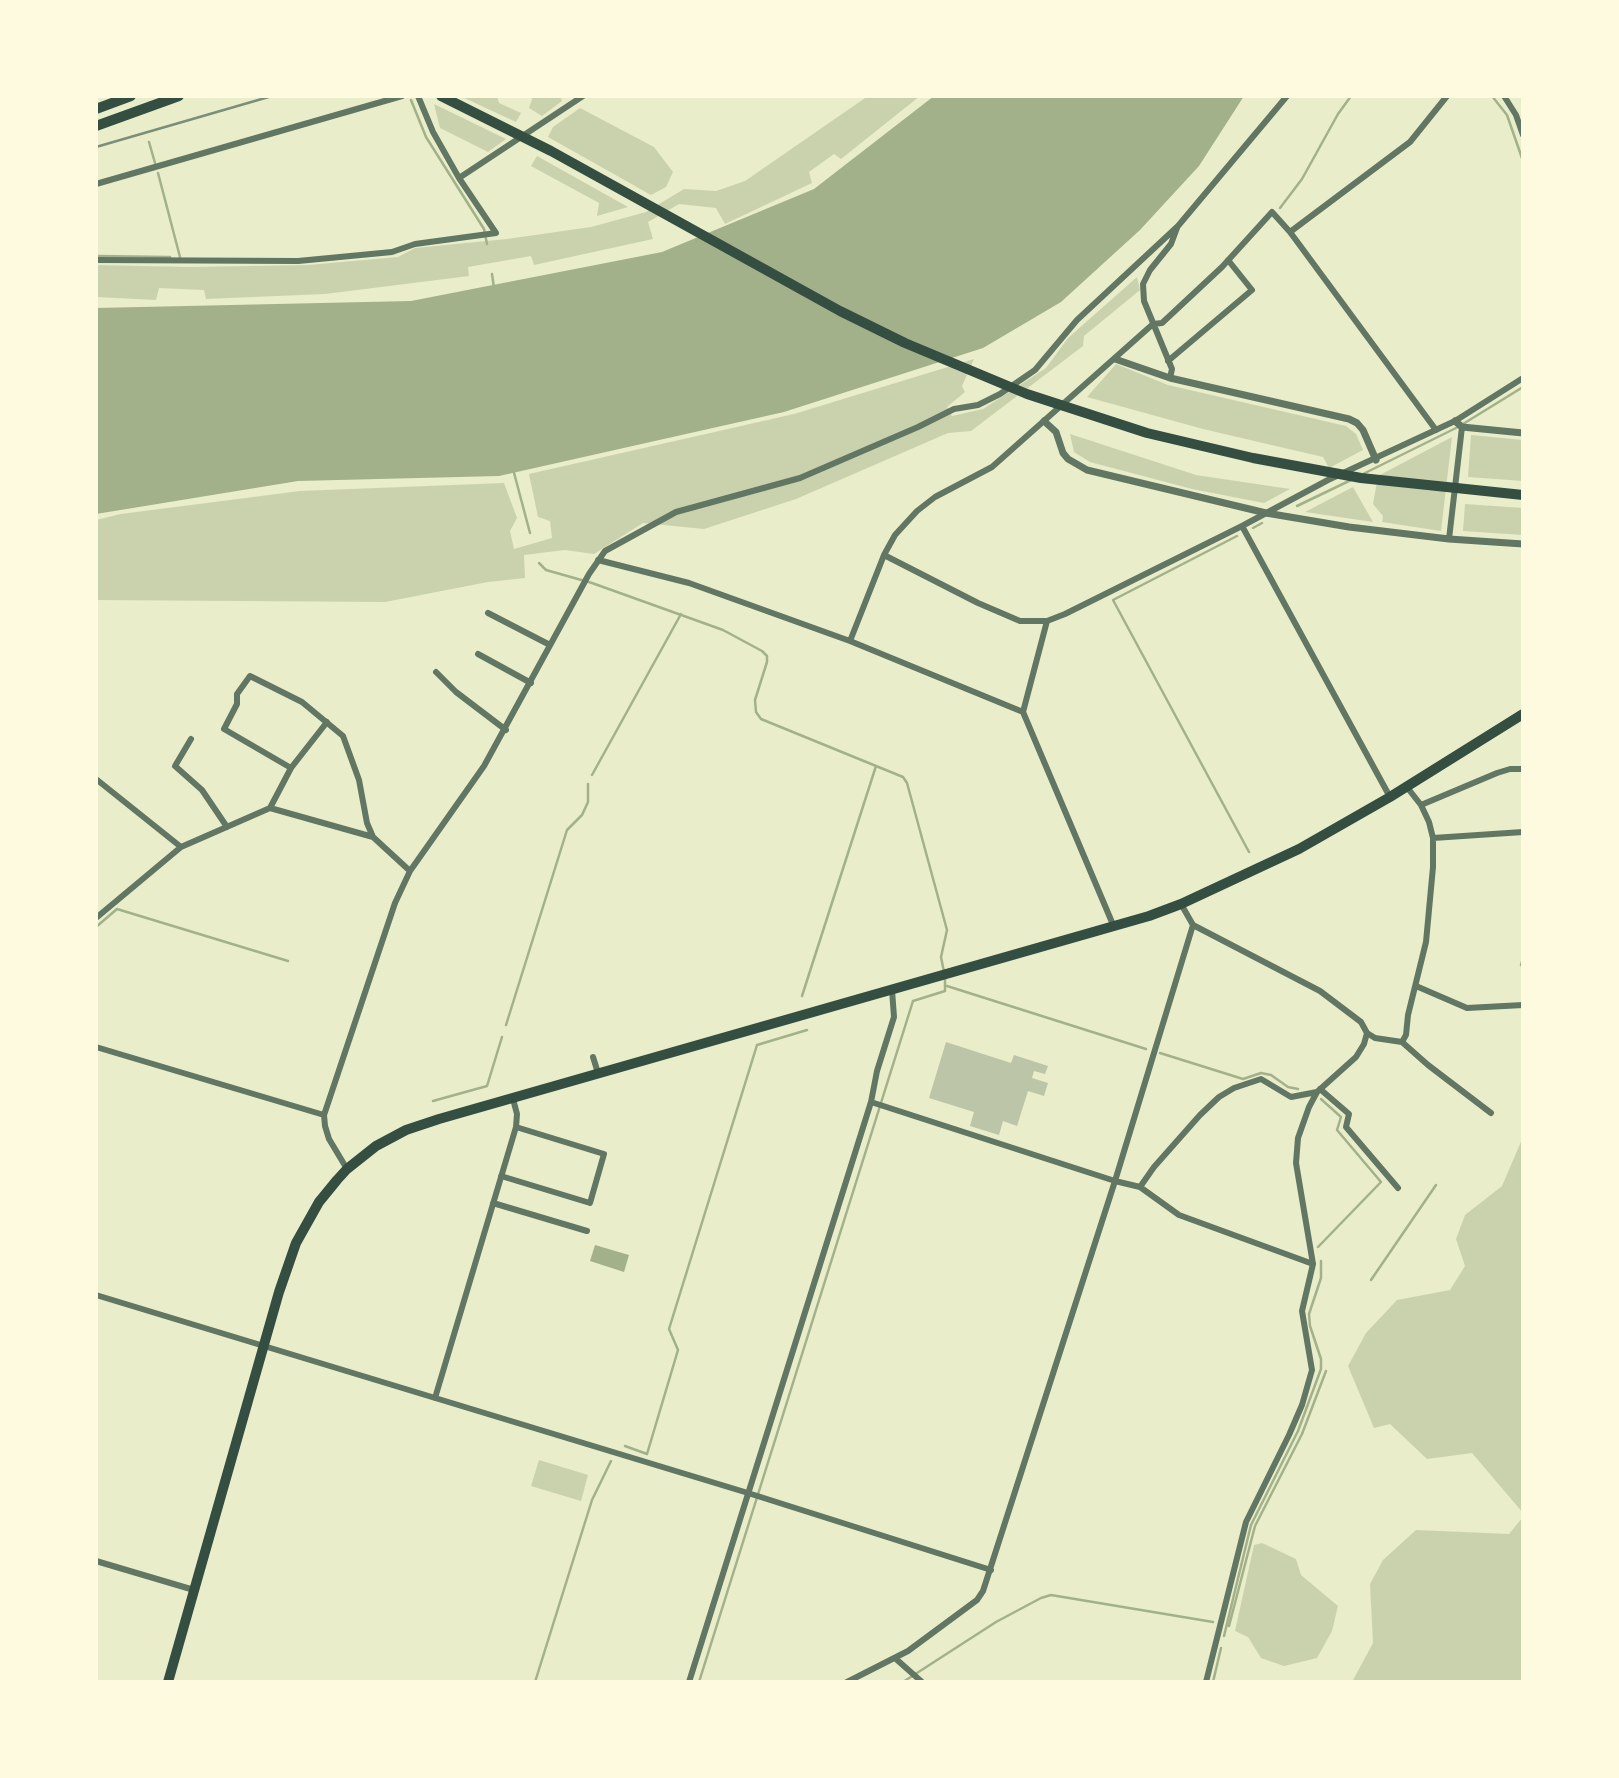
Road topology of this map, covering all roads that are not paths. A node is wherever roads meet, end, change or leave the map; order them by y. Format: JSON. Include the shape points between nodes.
{"nodes":[{"id":1,"x":131,"y":96,"type":"edge"},
{"id":2,"x":179,"y":96,"type":"edge"},
{"id":3,"x":402,"y":96,"type":"edge"},
{"id":4,"x":418,"y":96,"type":"edge"},
{"id":5,"x":563,"y":96,"type":"edge"},
{"id":6,"x":583,"y":96,"type":"edge"},
{"id":7,"x":1287,"y":96,"type":"edge"},
{"id":8,"x":1447,"y":96,"type":"edge"},
{"id":9,"x":1504,"y":96,"type":"edge"},
{"id":10,"x":444,"y":98,"type":"edge"},
{"id":11,"x":568,"y":107,"type":"junction"},
{"id":12,"x":96,"y":109,"type":"edge"},
{"id":13,"x":96,"y":126,"type":"edge"},
{"id":14,"x":1523,"y":135,"type":"edge"},
{"id":15,"x":459,"y":178,"type":"junction"},
{"id":16,"x":96,"y":184,"type":"edge"},
{"id":17,"x":1178,"y":226,"type":"junction"},
{"id":18,"x":1290,"y":232,"type":"junction"},
{"id":19,"x":96,"y":260,"type":"edge"},
{"id":20,"x":1228,"y":260,"type":"junction"},
{"id":21,"x":1153,"y":324,"type":"junction"},
{"id":22,"x":1115,"y":359,"type":"junction"},
{"id":23,"x":1168,"y":361,"type":"junction"},
{"id":24,"x":1170,"y":378,"type":"junction"},
{"id":25,"x":1523,"y":378,"type":"edge"},
{"id":26,"x":1044,"y":421,"type":"junction"},
{"id":27,"x":1455,"y":421,"type":"junction"},
{"id":28,"x":1462,"y":427,"type":"junction"},
{"id":29,"x":1436,"y":430,"type":"junction"},
{"id":30,"x":1523,"y":433,"type":"edge"},
{"id":31,"x":1376,"y":460,"type":"junction"},
{"id":32,"x":1523,"y":495,"type":"edge"},
{"id":33,"x":1266,"y":513,"type":"junction"},
{"id":34,"x":1242,"y":526,"type":"junction"},
{"id":35,"x":1449,"y":539,"type":"junction"},
{"id":36,"x":1523,"y":544,"type":"edge"},
{"id":37,"x":884,"y":555,"type":"junction"},
{"id":38,"x":598,"y":560,"type":"junction"},
{"id":39,"x":488,"y":613,"type":"dead end"},
{"id":40,"x":1047,"y":621,"type":"junction"},
{"id":41,"x":850,"y":641,"type":"junction"},
{"id":42,"x":550,"y":645,"type":"junction"},
{"id":43,"x":478,"y":654,"type":"dead end"},
{"id":44,"x":436,"y":672,"type":"dead end"},
{"id":45,"x":531,"y":683,"type":"junction"},
{"id":46,"x":1023,"y":712,"type":"junction"},
{"id":47,"x":1523,"y":714,"type":"edge"},
{"id":48,"x":327,"y":722,"type":"junction"},
{"id":49,"x":506,"y":730,"type":"junction"},
{"id":50,"x":191,"y":739,"type":"dead end"},
{"id":51,"x":291,"y":768,"type":"junction"},
{"id":52,"x":1523,"y":769,"type":"edge"},
{"id":53,"x":96,"y":779,"type":"edge"},
{"id":54,"x":1406,"y":786,"type":"junction"},
{"id":55,"x":1390,"y":797,"type":"junction"},
{"id":56,"x":1421,"y":805,"type":"junction"},
{"id":57,"x":271,"y":808,"type":"junction"},
{"id":58,"x":227,"y":827,"type":"junction"},
{"id":59,"x":1523,"y":832,"type":"edge"},
{"id":60,"x":373,"y":837,"type":"junction"},
{"id":61,"x":1433,"y":838,"type":"junction"},
{"id":62,"x":181,"y":847,"type":"junction"},
{"id":63,"x":410,"y":871,"type":"junction"},
{"id":64,"x":1181,"y":904,"type":"junction"},
{"id":65,"x":96,"y":918,"type":"edge"},
{"id":66,"x":1193,"y":925,"type":"junction"},
{"id":67,"x":1114,"y":928,"type":"junction"},
{"id":68,"x":1416,"y":986,"type":"junction"},
{"id":69,"x":892,"y":990,"type":"junction"},
{"id":70,"x":1523,"y":1005,"type":"edge"},
{"id":71,"x":1367,"y":1033,"type":"junction"},
{"id":72,"x":1402,"y":1042,"type":"junction"},
{"id":73,"x":96,"y":1047,"type":"edge"},
{"id":74,"x":593,"y":1057,"type":"dead end"},
{"id":75,"x":598,"y":1073,"type":"junction"},
{"id":76,"x":1319,"y":1091,"type":"junction"},
{"id":77,"x":513,"y":1099,"type":"junction"},
{"id":78,"x":873,"y":1103,"type":"junction"},
{"id":79,"x":1491,"y":1113,"type":"dead end"},
{"id":80,"x":324,"y":1115,"type":"junction"},
{"id":81,"x":516,"y":1127,"type":"junction"},
{"id":82,"x":347,"y":1169,"type":"junction"},
{"id":83,"x":501,"y":1176,"type":"junction"},
{"id":84,"x":1115,"y":1181,"type":"junction"},
{"id":85,"x":1140,"y":1186,"type":"junction"},
{"id":86,"x":1398,"y":1188,"type":"dead end"},
{"id":87,"x":493,"y":1203,"type":"junction"},
{"id":88,"x":587,"y":1231,"type":"dead end"},
{"id":89,"x":1313,"y":1264,"type":"junction"},
{"id":90,"x":96,"y":1295,"type":"edge"},
{"id":91,"x":264,"y":1346,"type":"junction"},
{"id":92,"x":435,"y":1398,"type":"junction"},
{"id":93,"x":751,"y":1493,"type":"junction"},
{"id":94,"x":96,"y":1561,"type":"edge"},
{"id":95,"x":991,"y":1570,"type":"junction"},
{"id":96,"x":194,"y":1590,"type":"junction"},
{"id":97,"x":896,"y":1659,"type":"junction"},
{"id":98,"x":921,"y":1680,"type":"edge"},
{"id":99,"x":168,"y":1682,"type":"edge"},
{"id":100,"x":689,"y":1682,"type":"edge"},
{"id":101,"x":847,"y":1682,"type":"edge"},
{"id":102,"x":1206,"y":1682,"type":"edge"}],
"edges":[{"from":1,"to":12,"type":"main road"},
{"from":2,"to":13,"type":"main road"},
{"from":3,"to":16,"type":"street"},
{"from":4,"to":15,"type":"street"},
{"from":5,"to":11,"type":"street"},
{"from":6,"to":11,"type":"street"},
{"from":7,"to":17,"type":"street"},
{"from":8,"to":18,"type":"street","via":[[1410,142]]},
{"from":9,"to":14,"type":"street"},
{"from":10,"to":32,"type":"highway","via":[[551,151],[828,304],[905,343],[1027,394],[1201,447],[1361,478]]},
{"from":11,"to":15,"type":"street"},
{"from":15,"to":19,"type":"street","via":[[496,233],[415,244],[392,252],[298,261]]},
{"from":17,"to":21,"type":"street","via":[[1143,284]]},
{"from":17,"to":38,"type":"street","via":[[1077,320],[1035,370],[1000,394],[978,405],[954,409],[800,478],[676,512],[605,551]]},
{"from":18,"to":20,"type":"street","via":[[1272,212]]},
{"from":18,"to":29,"type":"street"},
{"from":20,"to":21,"type":"street","via":[[1162,323]]},
{"from":20,"to":23,"type":"street","via":[[1252,290]]},
{"from":21,"to":22,"type":"street"},
{"from":21,"to":23,"type":"street"},
{"from":22,"to":24,"type":"street"},
{"from":22,"to":26,"type":"street"},
{"from":23,"to":24,"type":"street"},
{"from":24,"to":31,"type":"street","via":[[1349,419],[1363,430]]},
{"from":25,"to":27,"type":"street"},
{"from":26,"to":33,"type":"street","via":[[1056,432],[1068,459],[1087,470]]},
{"from":26,"to":37,"type":"street","via":[[992,467],[917,511]]},
{"from":27,"to":28,"type":"street"},
{"from":27,"to":29,"type":"street"},
{"from":28,"to":30,"type":"street"},
{"from":28,"to":35,"type":"street"},
{"from":29,"to":31,"type":"street"},
{"from":31,"to":33,"type":"street"},
{"from":33,"to":34,"type":"street"},
{"from":33,"to":35,"type":"street"},
{"from":34,"to":40,"type":"street"},
{"from":34,"to":55,"type":"street"},
{"from":35,"to":36,"type":"street"},
{"from":37,"to":40,"type":"street","via":[[1020,621]]},
{"from":37,"to":41,"type":"street"},
{"from":38,"to":41,"type":"street","via":[[689,583]]},
{"from":38,"to":42,"type":"street"},
{"from":39,"to":42,"type":"street"},
{"from":40,"to":46,"type":"street"},
{"from":41,"to":46,"type":"street"},
{"from":42,"to":45,"type":"street"},
{"from":43,"to":45,"type":"street"},
{"from":44,"to":49,"type":"street"},
{"from":45,"to":49,"type":"street"},
{"from":46,"to":67,"type":"street"},
{"from":47,"to":54,"type":"main road"},
{"from":48,"to":51,"type":"street"},
{"from":48,"to":51,"type":"street","via":[[302,702],[250,676],[237,694],[224,729]]},
{"from":48,"to":60,"type":"street","via":[[343,736]]},
{"from":49,"to":63,"type":"street"},
{"from":50,"to":58,"type":"street","via":[[175,766],[202,790]]},
{"from":51,"to":57,"type":"street"},
{"from":52,"to":56,"type":"street","via":[[1497,773]]},
{"from":53,"to":62,"type":"street"},
{"from":54,"to":55,"type":"main road"},
{"from":54,"to":56,"type":"street"},
{"from":55,"to":64,"type":"main road","via":[[1300,849]]},
{"from":56,"to":61,"type":"street"},
{"from":57,"to":58,"type":"street"},
{"from":57,"to":60,"type":"street"},
{"from":58,"to":62,"type":"street"},
{"from":59,"to":61,"type":"street"},
{"from":60,"to":63,"type":"street"},
{"from":61,"to":68,"type":"street","via":[[1426,942]]},
{"from":62,"to":65,"type":"street"},
{"from":63,"to":80,"type":"street","via":[[395,903]]},
{"from":64,"to":66,"type":"street"},
{"from":64,"to":67,"type":"main road"},
{"from":66,"to":71,"type":"street","via":[[1320,991],[1361,1022]]},
{"from":66,"to":84,"type":"street"},
{"from":67,"to":69,"type":"main road"},
{"from":68,"to":70,"type":"street","via":[[1467,1008]]},
{"from":68,"to":72,"type":"street"},
{"from":69,"to":75,"type":"main road"},
{"from":69,"to":78,"type":"street","via":[[894,1017],[877,1071]]},
{"from":71,"to":72,"type":"street"},
{"from":71,"to":76,"type":"street","via":[[1356,1056]]},
{"from":72,"to":79,"type":"street"},
{"from":73,"to":80,"type":"street"},
{"from":74,"to":75,"type":"street"},
{"from":75,"to":77,"type":"main road"},
{"from":76,"to":85,"type":"street","via":[[1291,1097],[1261,1079],[1234,1088],[1200,1115]]},
{"from":76,"to":86,"type":"street","via":[[1349,1114],[1346,1127]]},
{"from":76,"to":89,"type":"street","via":[[1308,1107],[1298,1138],[1296,1163]]},
{"from":77,"to":81,"type":"street"},
{"from":77,"to":82,"type":"main road","via":[[406,1130]]},
{"from":78,"to":84,"type":"street"},
{"from":78,"to":93,"type":"street"},
{"from":80,"to":82,"type":"street","via":[[329,1139]]},
{"from":81,"to":83,"type":"street"},
{"from":81,"to":83,"type":"street","via":[[604,1154],[590,1203]]},
{"from":82,"to":91,"type":"main road","via":[[319,1202],[296,1243]]},
{"from":83,"to":87,"type":"street"},
{"from":84,"to":85,"type":"street"},
{"from":84,"to":95,"type":"street"},
{"from":85,"to":89,"type":"street","via":[[1179,1215]]},
{"from":87,"to":88,"type":"street"},
{"from":87,"to":92,"type":"street"},
{"from":89,"to":102,"type":"street","via":[[1302,1311],[1310,1378],[1289,1435],[1247,1522]]},
{"from":90,"to":91,"type":"street"},
{"from":91,"to":92,"type":"street"},
{"from":91,"to":96,"type":"main road"},
{"from":92,"to":93,"type":"street"},
{"from":93,"to":95,"type":"street"},
{"from":93,"to":100,"type":"street"},
{"from":94,"to":96,"type":"street"},
{"from":95,"to":97,"type":"street","via":[[977,1600]]},
{"from":96,"to":99,"type":"main road"},
{"from":97,"to":98,"type":"street"},
{"from":97,"to":101,"type":"street"}]}
